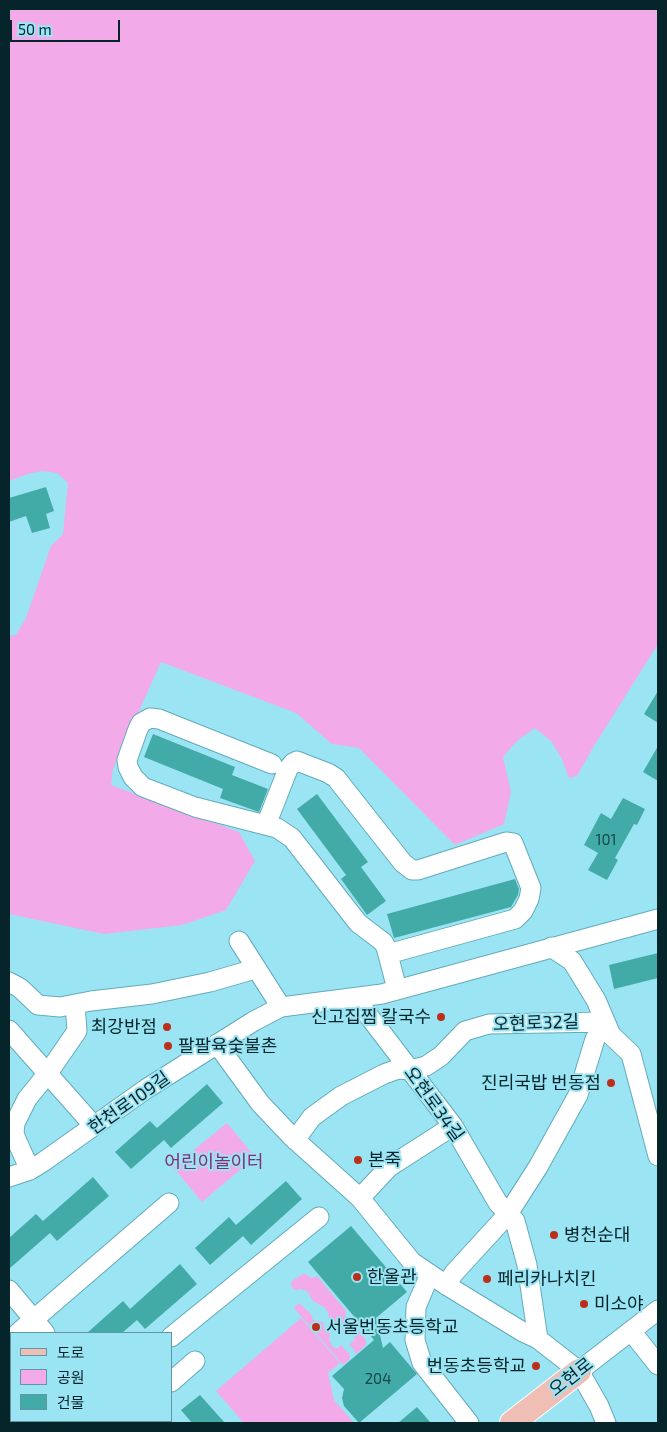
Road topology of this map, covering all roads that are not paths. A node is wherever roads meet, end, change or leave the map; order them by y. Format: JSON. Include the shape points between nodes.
{"nodes":[{"id":1,"x":272,"y":764,"type":"dead end"},
{"id":2,"x":266,"y":825,"type":"junction"},
{"id":3,"x":658,"y":919,"type":"edge"},
{"id":4,"x":238,"y":940,"type":"dead end"},
{"id":5,"x":551,"y":947,"type":"junction"},
{"id":6,"x":388,"y":954,"type":"junction"},
{"id":7,"x":255,"y":969,"type":"junction"},
{"id":8,"x":9,"y":982,"type":"edge"},
{"id":9,"x":397,"y":989,"type":"junction"},
{"id":10,"x":355,"y":998,"type":"junction"},
{"id":11,"x":75,"y":1004,"type":"junction"},
{"id":12,"x":281,"y":1008,"type":"junction"},
{"id":13,"x":605,"y":1022,"type":"junction"},
{"id":14,"x":9,"y":1030,"type":"edge"},
{"id":15,"x":217,"y":1044,"type":"junction"},
{"id":16,"x":410,"y":1070,"type":"junction"},
{"id":17,"x":48,"y":1074,"type":"junction"},
{"id":18,"x":94,"y":1126,"type":"junction"},
{"id":19,"x":453,"y":1126,"type":"junction"},
{"id":20,"x":295,"y":1140,"type":"junction"},
{"id":21,"x":658,"y":1156,"type":"edge"},
{"id":22,"x":30,"y":1170,"type":"junction"},
{"id":23,"x":9,"y":1177,"type":"edge"},
{"id":24,"x":360,"y":1198,"type":"junction"},
{"id":25,"x":169,"y":1203,"type":"dead end"},
{"id":26,"x":508,"y":1214,"type":"junction"},
{"id":27,"x":319,"y":1217,"type":"dead end"},
{"id":28,"x":430,"y":1274,"type":"junction"},
{"id":29,"x":446,"y":1285,"type":"junction"},
{"id":30,"x":9,"y":1290,"type":"edge"},
{"id":31,"x":658,"y":1310,"type":"edge"},
{"id":32,"x":39,"y":1327,"type":"edge"},
{"id":33,"x":631,"y":1331,"type":"junction"},
{"id":34,"x":22,"y":1332,"type":"edge"},
{"id":35,"x":172,"y":1336,"type":"edge"},
{"id":36,"x":538,"y":1339,"type":"junction"},
{"id":37,"x":195,"y":1361,"type":"dead end"},
{"id":38,"x":658,"y":1365,"type":"edge"},
{"id":39,"x":578,"y":1372,"type":"junction"},
{"id":40,"x":172,"y":1381,"type":"edge"},
{"id":41,"x":469,"y":1423,"type":"edge"},
{"id":42,"x":512,"y":1423,"type":"edge"},
{"id":43,"x":606,"y":1423,"type":"edge"}],
"edges":[{"from":1,"to":2,"type":"street","via":[[150,718],[141,723],[127,760],[133,777],[143,787],[195,807]]},
{"from":2,"to":6,"type":"street","via":[[292,838],[363,929],[380,939]]},
{"from":2,"to":6,"type":"street","via":[[288,769],[297,761],[336,778],[412,870],[506,842],[513,843],[531,888],[523,911],[515,919]]},
{"from":3,"to":5,"type":"street","name":"한천로109길"},
{"from":4,"to":7,"type":"street"},
{"from":5,"to":9,"type":"street","name":"한천로109길"},
{"from":5,"to":13,"type":"street","via":[[572,961],[596,1000]]},
{"from":6,"to":9,"type":"street"},
{"from":7,"to":11,"type":"street","via":[[161,992]]},
{"from":7,"to":12,"type":"street"},
{"from":8,"to":11,"type":"street","via":[[38,1005],[60,1007]]},
{"from":9,"to":10,"type":"street","name":"한천로109길"},
{"from":10,"to":12,"type":"street","name":"한천로109길"},
{"from":10,"to":16,"type":"street","name":"오현로34길"},
{"from":11,"to":17,"type":"street","via":[[77,1031]]},
{"from":12,"to":15,"type":"street","name":"한천로109길"},
{"from":13,"to":16,"type":"street","name":"오현로32길","via":[[489,1024],[465,1031],[441,1056],[426,1066]]},
{"from":13,"to":21,"type":"street","via":[[611,1035],[631,1054]]},
{"from":13,"to":26,"type":"street","via":[[595,1039],[578,1095]]},
{"from":14,"to":17,"type":"street"},
{"from":15,"to":18,"type":"street","name":"한천로109길"},
{"from":15,"to":20,"type":"street","via":[[260,1103]]},
{"from":16,"to":19,"type":"street","name":"오현로34길"},
{"from":16,"to":20,"type":"street","name":"오현로32길","via":[[398,1069],[384,1074],[341,1096],[312,1117]]},
{"from":17,"to":18,"type":"street"},
{"from":17,"to":22,"type":"street","via":[[27,1099],[15,1123],[14,1133]]},
{"from":18,"to":22,"type":"street","name":"한천로109길"},
{"from":19,"to":24,"type":"street","via":[[389,1167]]},
{"from":19,"to":26,"type":"street","name":"오현로34길","via":[[498,1203]]},
{"from":20,"to":24,"type":"street"},
{"from":22,"to":23,"type":"street","name":"한천로109길"},
{"from":24,"to":28,"type":"street","via":[[412,1262]]},
{"from":25,"to":32,"type":"street"},
{"from":26,"to":29,"type":"street"},
{"from":26,"to":36,"type":"street","name":"오현로34길","via":[[515,1221],[527,1265]]},
{"from":27,"to":35,"type":"street"},
{"from":28,"to":29,"type":"street"},
{"from":28,"to":41,"type":"street","via":[[416,1307],[418,1348],[422,1363]]},
{"from":29,"to":36,"type":"street"},
{"from":30,"to":32,"type":"street"},
{"from":31,"to":33,"type":"street","name":"오현로"},
{"from":32,"to":34,"type":"street"},
{"from":33,"to":38,"type":"street"},
{"from":33,"to":39,"type":"street","name":"오현로"},
{"from":36,"to":39,"type":"street"},
{"from":37,"to":40,"type":"street"},
{"from":39,"to":42,"type":"main road","name":"오현로"},
{"from":39,"to":43,"type":"street"}]}
